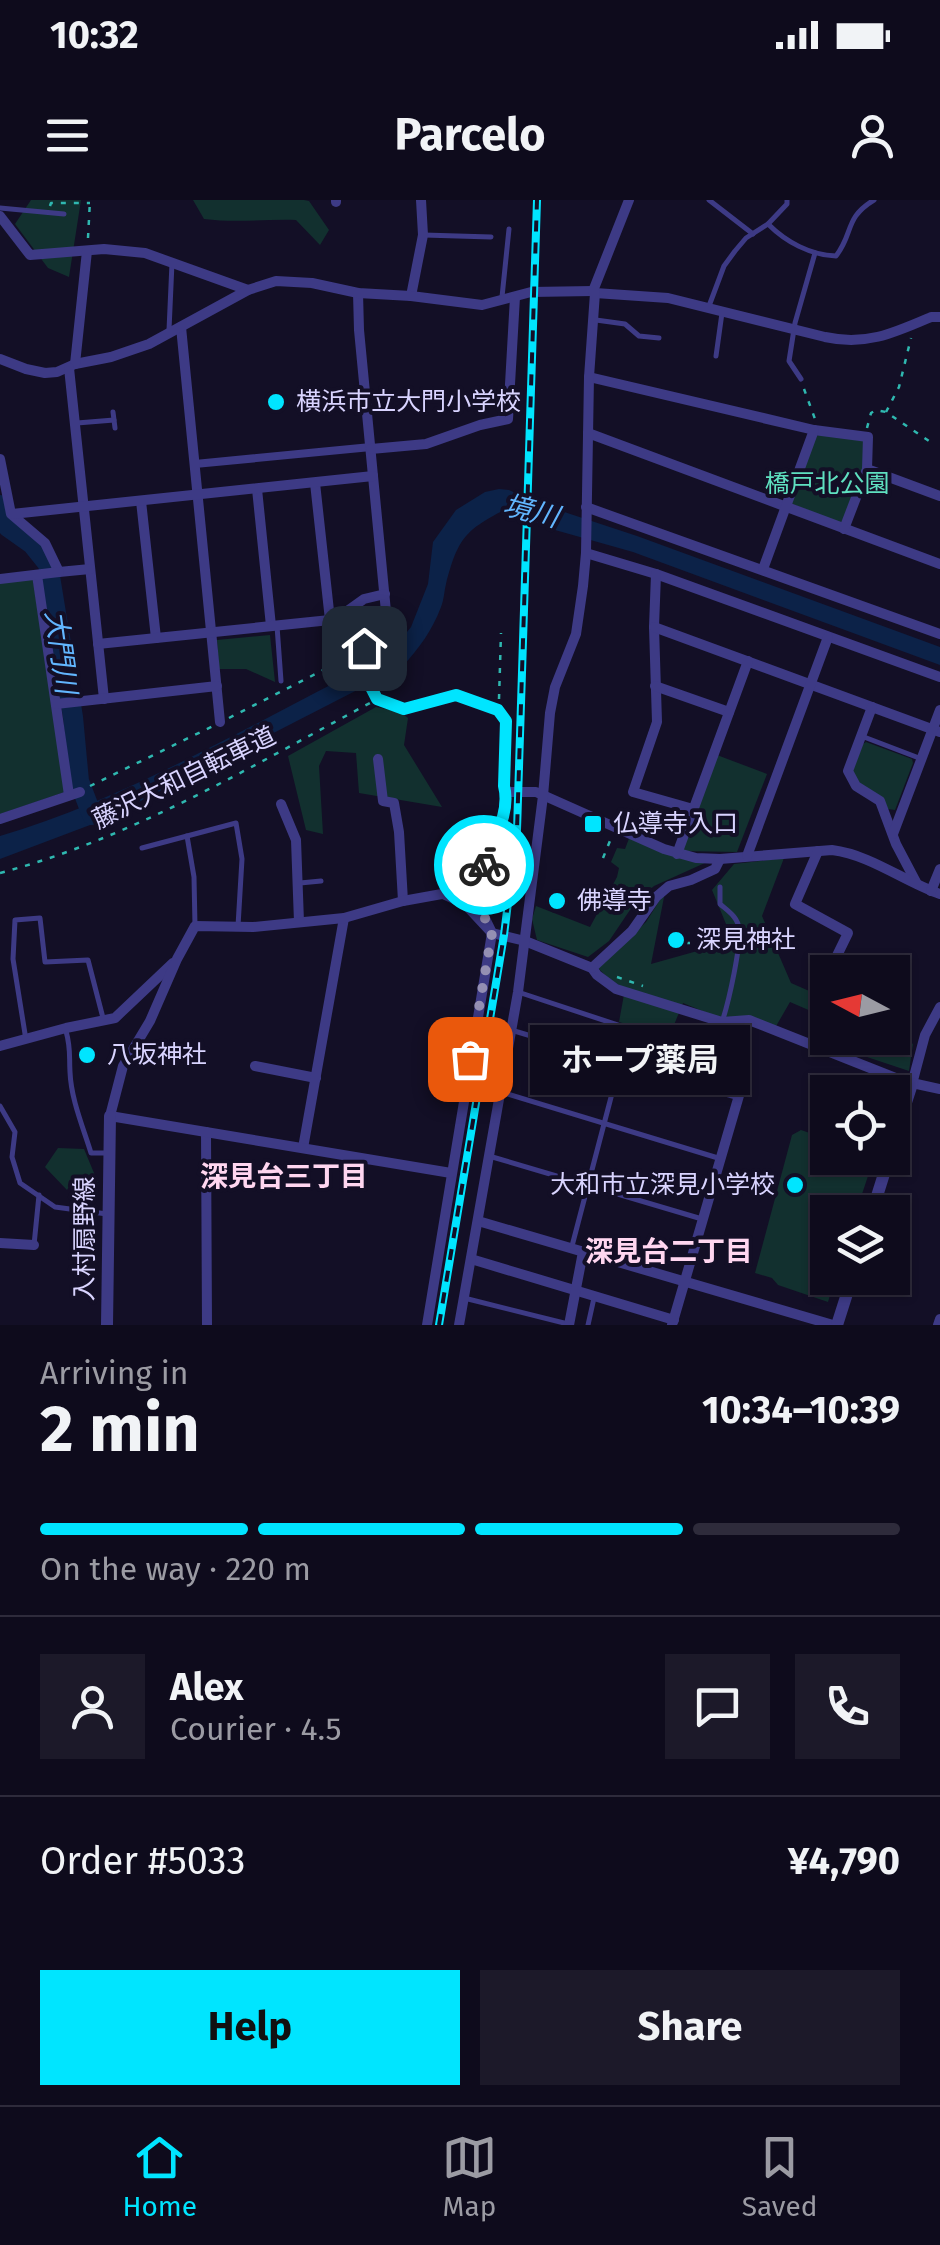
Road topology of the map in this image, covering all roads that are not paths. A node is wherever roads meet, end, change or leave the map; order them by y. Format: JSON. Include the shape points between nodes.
{"nodes":[{"id":1,"x":421,"y":200,"type":"edge"},
{"id":2,"x":629,"y":200,"type":"edge"},
{"id":3,"x":710,"y":200,"type":"edge"},
{"id":4,"x":788,"y":200,"type":"edge"},
{"id":5,"x":874,"y":200,"type":"edge"},
{"id":6,"x":0,"y":208,"type":"edge"},
{"id":7,"x":64,"y":214,"type":"dead end"},
{"id":8,"x":0,"y":216,"type":"edge"},
{"id":9,"x":768,"y":224,"type":"junction"},
{"id":10,"x":510,"y":229,"type":"dead end"},
{"id":11,"x":753,"y":234,"type":"junction"},
{"id":12,"x":423,"y":235,"type":"junction"},
{"id":13,"x":491,"y":237,"type":"dead end"},
{"id":14,"x":88,"y":246,"type":"junction"},
{"id":15,"x":815,"y":252,"type":"junction"},
{"id":16,"x":172,"y":262,"type":"junction"},
{"id":17,"x":248,"y":290,"type":"junction"},
{"id":18,"x":594,"y":292,"type":"junction"},
{"id":19,"x":358,"y":293,"type":"junction"},
{"id":20,"x":410,"y":296,"type":"junction"},
{"id":21,"x":516,"y":296,"type":"junction"},
{"id":22,"x":502,"y":300,"type":"junction"},
{"id":23,"x":709,"y":306,"type":"junction"},
{"id":24,"x":940,"y":306,"type":"edge"},
{"id":25,"x":722,"y":310,"type":"junction"},
{"id":26,"x":936,"y":317,"type":"edge"},
{"id":27,"x":593,"y":320,"type":"junction"},
{"id":28,"x":181,"y":327,"type":"junction"},
{"id":29,"x":794,"y":329,"type":"junction"},
{"id":30,"x":168,"y":333,"type":"junction"},
{"id":31,"x":659,"y":338,"type":"dead end"},
{"id":32,"x":716,"y":356,"type":"dead end"},
{"id":33,"x":0,"y":359,"type":"edge"},
{"id":34,"x":72,"y":366,"type":"junction"},
{"id":35,"x":589,"y":378,"type":"junction"},
{"id":36,"x":800,"y":379,"type":"road end"},
{"id":37,"x":114,"y":420,"type":"dead end"},
{"id":38,"x":75,"y":424,"type":"junction"},
{"id":39,"x":816,"y":430,"type":"junction"},
{"id":40,"x":588,"y":434,"type":"junction"},
{"id":41,"x":371,"y":448,"type":"junction"},
{"id":42,"x":0,"y":459,"type":"edge"},
{"id":43,"x":195,"y":464,"type":"junction"},
{"id":44,"x":867,"y":469,"type":"junction"},
{"id":45,"x":373,"y":476,"type":"junction"},
{"id":46,"x":315,"y":482,"type":"junction"},
{"id":47,"x":257,"y":489,"type":"junction"},
{"id":48,"x":198,"y":495,"type":"junction"},
{"id":49,"x":940,"y":496,"type":"edge"},
{"id":50,"x":142,"y":501,"type":"junction"},
{"id":51,"x":84,"y":507,"type":"junction"},
{"id":52,"x":786,"y":507,"type":"junction"},
{"id":53,"x":586,"y":508,"type":"junction"},
{"id":54,"x":12,"y":514,"type":"junction"},
{"id":55,"x":844,"y":529,"type":"junction"},
{"id":56,"x":586,"y":553,"type":"junction"},
{"id":57,"x":940,"y":564,"type":"edge"},
{"id":58,"x":90,"y":569,"type":"junction"},
{"id":59,"x":763,"y":569,"type":"junction"},
{"id":60,"x":49,"y":573,"type":"junction"},
{"id":61,"x":656,"y":574,"type":"junction"},
{"id":62,"x":0,"y":579,"type":"edge"},
{"id":63,"x":385,"y":594,"type":"junction"},
{"id":64,"x":330,"y":620,"type":"junction"},
{"id":65,"x":274,"y":626,"type":"junction"},
{"id":66,"x":654,"y":627,"type":"junction"},
{"id":67,"x":212,"y":632,"type":"junction"},
{"id":68,"x":940,"y":634,"type":"edge"},
{"id":69,"x":828,"y":637,"type":"junction"},
{"id":70,"x":156,"y":638,"type":"junction"},
{"id":71,"x":98,"y":644,"type":"junction"},
{"id":72,"x":748,"y":661,"type":"junction"},
{"id":73,"x":940,"y":677,"type":"edge"},
{"id":74,"x":281,"y":682,"type":"dead end"},
{"id":75,"x":811,"y":684,"type":"junction"},
{"id":76,"x":217,"y":686,"type":"junction"},
{"id":77,"x":656,"y":686,"type":"junction"},
{"id":78,"x":104,"y":698,"type":"junction"},
{"id":79,"x":65,"y":703,"type":"junction"},
{"id":80,"x":872,"y":707,"type":"junction"},
{"id":81,"x":940,"y":710,"type":"edge"},
{"id":82,"x":730,"y":712,"type":"junction"},
{"id":83,"x":220,"y":722,"type":"dead end"},
{"id":84,"x":936,"y":731,"type":"edge"},
{"id":85,"x":861,"y":736,"type":"junction"},
{"id":86,"x":378,"y":759,"type":"dead end"},
{"id":87,"x":922,"y":759,"type":"junction"},
{"id":88,"x":506,"y":792,"type":"junction"},
{"id":89,"x":543,"y":796,"type":"junction"},
{"id":90,"x":281,"y":804,"type":"dead end"},
{"id":91,"x":694,"y":809,"type":"junction"},
{"id":92,"x":0,"y":820,"type":"edge"},
{"id":93,"x":893,"y":835,"type":"junction"},
{"id":94,"x":187,"y":836,"type":"junction"},
{"id":95,"x":142,"y":848,"type":"dead end"},
{"id":96,"x":818,"y":851,"type":"junction"},
{"id":97,"x":676,"y":854,"type":"junction"},
{"id":98,"x":747,"y":856,"type":"junction"},
{"id":99,"x":720,"y":859,"type":"junction"},
{"id":100,"x":940,"y":868,"type":"edge"},
{"id":101,"x":322,"y":881,"type":"dead end"},
{"id":102,"x":916,"y":882,"type":"junction"},
{"id":103,"x":296,"y":883,"type":"junction"},
{"id":104,"x":720,"y":887,"type":"dead end"},
{"id":105,"x":475,"y":888,"type":"junction"},
{"id":106,"x":936,"y":892,"type":"edge"},
{"id":107,"x":440,"y":893,"type":"junction"},
{"id":108,"x":402,"y":902,"type":"junction"},
{"id":109,"x":344,"y":918,"type":"junction"},
{"id":110,"x":300,"y":922,"type":"junction"},
{"id":111,"x":194,"y":926,"type":"junction"},
{"id":112,"x":238,"y":926,"type":"junction"},
{"id":113,"x":492,"y":933,"type":"junction"},
{"id":114,"x":524,"y":940,"type":"junction"},
{"id":115,"x":838,"y":955,"type":"edge"},
{"id":116,"x":177,"y":959,"type":"junction"},
{"id":117,"x":592,"y":968,"type":"junction"},
{"id":118,"x":518,"y":992,"type":"junction"},
{"id":119,"x":940,"y":1007,"type":"edge"},
{"id":120,"x":749,"y":1020,"type":"junction"},
{"id":121,"x":104,"y":1021,"type":"junction"},
{"id":122,"x":722,"y":1022,"type":"junction"},
{"id":123,"x":66,"y":1028,"type":"junction"},
{"id":124,"x":512,"y":1030,"type":"junction"},
{"id":125,"x":26,"y":1040,"type":"junction"},
{"id":126,"x":0,"y":1046,"type":"edge"},
{"id":127,"x":620,"y":1063,"type":"junction"},
{"id":128,"x":255,"y":1066,"type":"dead end"},
{"id":129,"x":745,"y":1074,"type":"dead end"},
{"id":130,"x":316,"y":1078,"type":"junction"},
{"id":131,"x":912,"y":1084,"type":"junction"},
{"id":132,"x":940,"y":1089,"type":"edge"},
{"id":133,"x":910,"y":1090,"type":"edge"},
{"id":134,"x":500,"y":1092,"type":"junction"},
{"id":135,"x":738,"y":1098,"type":"junction"},
{"id":136,"x":0,"y":1106,"type":"edge"},
{"id":137,"x":110,"y":1116,"type":"junction"},
{"id":138,"x":604,"y":1124,"type":"junction"},
{"id":139,"x":206,"y":1132,"type":"junction"},
{"id":140,"x":303,"y":1148,"type":"junction"},
{"id":141,"x":109,"y":1153,"type":"junction"},
{"id":142,"x":489,"y":1156,"type":"junction"},
{"id":143,"x":721,"y":1159,"type":"junction"},
{"id":144,"x":451,"y":1173,"type":"junction"},
{"id":145,"x":588,"y":1186,"type":"junction"},
{"id":146,"x":39,"y":1196,"type":"junction"},
{"id":147,"x":108,"y":1214,"type":"junction"},
{"id":148,"x":703,"y":1219,"type":"junction"},
{"id":149,"x":478,"y":1221,"type":"junction"},
{"id":150,"x":0,"y":1243,"type":"edge"},
{"id":151,"x":34,"y":1245,"type":"joint"},
{"id":152,"x":577,"y":1250,"type":"junction"},
{"id":153,"x":471,"y":1259,"type":"junction"},
{"id":154,"x":685,"y":1282,"type":"junction"},
{"id":155,"x":576,"y":1290,"type":"junction"},
{"id":156,"x":846,"y":1295,"type":"edge"},
{"id":157,"x":595,"y":1296,"type":"junction"},
{"id":158,"x":464,"y":1298,"type":"junction"},
{"id":159,"x":673,"y":1322,"type":"edge"},
{"id":160,"x":107,"y":1325,"type":"edge"},
{"id":161,"x":207,"y":1325,"type":"edge"},
{"id":162,"x":427,"y":1325,"type":"edge"},
{"id":163,"x":459,"y":1325,"type":"edge"},
{"id":164,"x":570,"y":1325,"type":"edge"},
{"id":165,"x":588,"y":1325,"type":"edge"},
{"id":166,"x":835,"y":1325,"type":"edge"}],
"edges":[{"from":1,"to":12,"type":"street"},
{"from":2,"to":18,"type":"street"},
{"from":3,"to":11,"type":"lane"},
{"from":4,"to":9,"type":"lane"},
{"from":5,"to":15,"type":"lane","via":[[854,215],[836,256]]},
{"from":6,"to":7,"type":"lane"},
{"from":8,"to":14,"type":"street","via":[[30,255]]},
{"from":9,"to":11,"type":"lane"},
{"from":9,"to":15,"type":"lane"},
{"from":10,"to":22,"type":"lane"},
{"from":11,"to":23,"type":"lane","via":[[724,266]]},
{"from":12,"to":13,"type":"lane"},
{"from":12,"to":20,"type":"street"},
{"from":14,"to":16,"type":"street"},
{"from":14,"to":34,"type":"street"},
{"from":15,"to":29,"type":"lane"},
{"from":16,"to":17,"type":"street"},
{"from":16,"to":30,"type":"lane"},
{"from":17,"to":19,"type":"street","via":[[296,281]]},
{"from":17,"to":28,"type":"street"},
{"from":18,"to":21,"type":"street"},
{"from":18,"to":23,"type":"street"},
{"from":18,"to":27,"type":"street"},
{"from":19,"to":20,"type":"street"},
{"from":19,"to":41,"type":"street"},
{"from":20,"to":22,"type":"street"},
{"from":21,"to":22,"type":"street"},
{"from":21,"to":41,"type":"street","via":[[508,419],[426,444]]},
{"from":23,"to":25,"type":"street"},
{"from":24,"to":26,"type":"street"},
{"from":25,"to":29,"type":"street"},
{"from":25,"to":32,"type":"lane"},
{"from":26,"to":29,"type":"street","via":[[851,342]]},
{"from":27,"to":31,"type":"lane"},
{"from":27,"to":35,"type":"street"},
{"from":28,"to":30,"type":"street"},
{"from":28,"to":43,"type":"street"},
{"from":29,"to":36,"type":"lane","via":[[789,361]]},
{"from":30,"to":34,"type":"street","via":[[130,352]]},
{"from":33,"to":34,"type":"street","via":[[45,373]]},
{"from":34,"to":38,"type":"street"},
{"from":35,"to":39,"type":"street"},
{"from":35,"to":40,"type":"street"},
{"from":37,"to":38,"type":"lane"},
{"from":38,"to":51,"type":"street"},
{"from":39,"to":44,"type":"street","via":[[868,437]]},
{"from":39,"to":52,"type":"street"},
{"from":40,"to":52,"type":"street"},
{"from":40,"to":53,"type":"street"},
{"from":41,"to":43,"type":"street"},
{"from":41,"to":45,"type":"street"},
{"from":42,"to":54,"type":"street"},
{"from":43,"to":48,"type":"street"},
{"from":44,"to":49,"type":"street"},
{"from":44,"to":55,"type":"street"},
{"from":45,"to":46,"type":"street"},
{"from":45,"to":63,"type":"street"},
{"from":46,"to":47,"type":"street"},
{"from":46,"to":64,"type":"street"},
{"from":47,"to":48,"type":"street"},
{"from":47,"to":65,"type":"street"},
{"from":48,"to":50,"type":"street"},
{"from":48,"to":67,"type":"street"},
{"from":50,"to":51,"type":"street"},
{"from":50,"to":70,"type":"street"},
{"from":51,"to":54,"type":"street"},
{"from":51,"to":58,"type":"street"},
{"from":52,"to":55,"type":"street"},
{"from":52,"to":59,"type":"street"},
{"from":53,"to":56,"type":"street"},
{"from":53,"to":59,"type":"street"},
{"from":54,"to":60,"type":"street","via":[[45,543]]},
{"from":55,"to":57,"type":"street"},
{"from":56,"to":61,"type":"street"},
{"from":56,"to":89,"type":"street","via":[[576,634],[550,713]]},
{"from":58,"to":60,"type":"street"},
{"from":58,"to":71,"type":"street"},
{"from":59,"to":68,"type":"street"},
{"from":60,"to":62,"type":"street"},
{"from":60,"to":79,"type":"street"},
{"from":61,"to":66,"type":"street"},
{"from":61,"to":69,"type":"street"},
{"from":63,"to":64,"type":"street"},
{"from":63,"to":88,"type":"street","via":[[386,629],[354,654],[376,697],[404,709],[456,695],[498,710],[506,721]]},
{"from":64,"to":65,"type":"street"},
{"from":65,"to":67,"type":"street"},
{"from":65,"to":74,"type":"lane"},
{"from":66,"to":72,"type":"street"},
{"from":66,"to":77,"type":"street"},
{"from":67,"to":70,"type":"street"},
{"from":67,"to":76,"type":"street"},
{"from":69,"to":73,"type":"street"},
{"from":69,"to":75,"type":"street"},
{"from":70,"to":71,"type":"street"},
{"from":71,"to":78,"type":"street"},
{"from":72,"to":75,"type":"street"},
{"from":72,"to":82,"type":"street"},
{"from":75,"to":80,"type":"street"},
{"from":75,"to":98,"type":"street"},
{"from":76,"to":78,"type":"street"},
{"from":76,"to":83,"type":"street"},
{"from":77,"to":82,"type":"street"},
{"from":77,"to":91,"type":"street","via":[[657,722],[633,792]]},
{"from":78,"to":79,"type":"street"},
{"from":79,"to":92,"type":"street","via":[[75,794]]},
{"from":80,"to":84,"type":"street"},
{"from":80,"to":85,"type":"street"},
{"from":81,"to":84,"type":"street"},
{"from":82,"to":91,"type":"street"},
{"from":84,"to":87,"type":"street"},
{"from":85,"to":87,"type":"lane"},
{"from":85,"to":93,"type":"street","via":[[848,770],[856,786],[880,801]]},
{"from":86,"to":108,"type":"street","via":[[383,801],[394,803],[399,832]]},
{"from":87,"to":93,"type":"street"},
{"from":88,"to":89,"type":"street"},
{"from":88,"to":105,"type":"street","via":[[502,824]]},
{"from":89,"to":97,"type":"street"},
{"from":89,"to":114,"type":"street"},
{"from":90,"to":103,"type":"street","via":[[296,840]]},
{"from":91,"to":97,"type":"street"},
{"from":93,"to":102,"type":"street"},
{"from":94,"to":95,"type":"lane"},
{"from":94,"to":111,"type":"lane"},
{"from":94,"to":112,"type":"lane","via":[[236,823],[242,858]]},
{"from":96,"to":98,"type":"street"},
{"from":96,"to":102,"type":"street","via":[[866,858]]},
{"from":96,"to":115,"type":"street","via":[[796,904],[848,933]]},
{"from":97,"to":99,"type":"street"},
{"from":98,"to":99,"type":"street"},
{"from":99,"to":117,"type":"street","via":[[715,869],[656,897],[632,932]]},
{"from":100,"to":106,"type":"street"},
{"from":101,"to":103,"type":"lane"},
{"from":102,"to":106,"type":"street"},
{"from":103,"to":110,"type":"street"},
{"from":104,"to":122,"type":"lane","via":[[720,904],[740,929]]},
{"from":105,"to":107,"type":"street"},
{"from":105,"to":113,"type":"street"},
{"from":107,"to":108,"type":"street"},
{"from":107,"to":113,"type":"street","via":[[466,904]]},
{"from":108,"to":109,"type":"street"},
{"from":109,"to":110,"type":"street"},
{"from":109,"to":130,"type":"street"},
{"from":110,"to":112,"type":"street"},
{"from":111,"to":112,"type":"street"},
{"from":111,"to":116,"type":"street"},
{"from":113,"to":114,"type":"street"},
{"from":113,"to":144,"type":"street"},
{"from":114,"to":117,"type":"street"},
{"from":114,"to":118,"type":"street"},
{"from":116,"to":121,"type":"street"},
{"from":116,"to":137,"type":"street","via":[[123,1066]]},
{"from":117,"to":122,"type":"street","via":[[616,989]]},
{"from":118,"to":120,"type":"lane","via":[[736,1064]]},
{"from":118,"to":124,"type":"street"},
{"from":119,"to":131,"type":"street"},
{"from":120,"to":122,"type":"street"},
{"from":120,"to":131,"type":"street"},
{"from":121,"to":123,"type":"street"},
{"from":121,"to":125,"type":"lane","via":[[88,960],[45,962],[40,918],[15,920],[12,959]]},
{"from":123,"to":125,"type":"street"},
{"from":123,"to":141,"type":"lane","via":[[76,1105],[91,1152]]},
{"from":124,"to":127,"type":"lane"},
{"from":124,"to":134,"type":"street"},
{"from":125,"to":126,"type":"street"},
{"from":127,"to":135,"type":"lane"},
{"from":127,"to":138,"type":"lane"},
{"from":128,"to":130,"type":"street"},
{"from":129,"to":135,"type":"street"},
{"from":130,"to":140,"type":"street"},
{"from":131,"to":132,"type":"street"},
{"from":131,"to":133,"type":"street"},
{"from":134,"to":138,"type":"lane"},
{"from":134,"to":142,"type":"street"},
{"from":135,"to":143,"type":"street"},
{"from":136,"to":146,"type":"lane","via":[[15,1132],[12,1157],[20,1183]]},
{"from":137,"to":139,"type":"street"},
{"from":137,"to":141,"type":"street","name":"入村扇野線"},
{"from":138,"to":143,"type":"lane"},
{"from":138,"to":145,"type":"lane"},
{"from":139,"to":140,"type":"street"},
{"from":139,"to":161,"type":"street"},
{"from":140,"to":144,"type":"street"},
{"from":141,"to":147,"type":"street","name":"入村扇野線"},
{"from":142,"to":145,"type":"lane"},
{"from":142,"to":149,"type":"street"},
{"from":143,"to":148,"type":"street"},
{"from":144,"to":162,"type":"street"},
{"from":145,"to":148,"type":"lane"},
{"from":145,"to":152,"type":"lane"},
{"from":146,"to":147,"type":"lane","via":[[55,1206]]},
{"from":146,"to":151,"type":"lane"},
{"from":147,"to":160,"type":"street","name":"入村扇野線"},
{"from":148,"to":154,"type":"street"},
{"from":149,"to":152,"type":"street"},
{"from":149,"to":153,"type":"street"},
{"from":150,"to":151,"type":"street"},
{"from":152,"to":154,"type":"street"},
{"from":152,"to":155,"type":"street"},
{"from":153,"to":155,"type":"street"},
{"from":153,"to":158,"type":"street"},
{"from":154,"to":159,"type":"street"},
{"from":154,"to":166,"type":"street"},
{"from":155,"to":157,"type":"street"},
{"from":155,"to":164,"type":"street"},
{"from":156,"to":166,"type":"street"},
{"from":157,"to":159,"type":"street"},
{"from":157,"to":165,"type":"lane"},
{"from":158,"to":163,"type":"street"},
{"from":158,"to":164,"type":"lane"}]}
